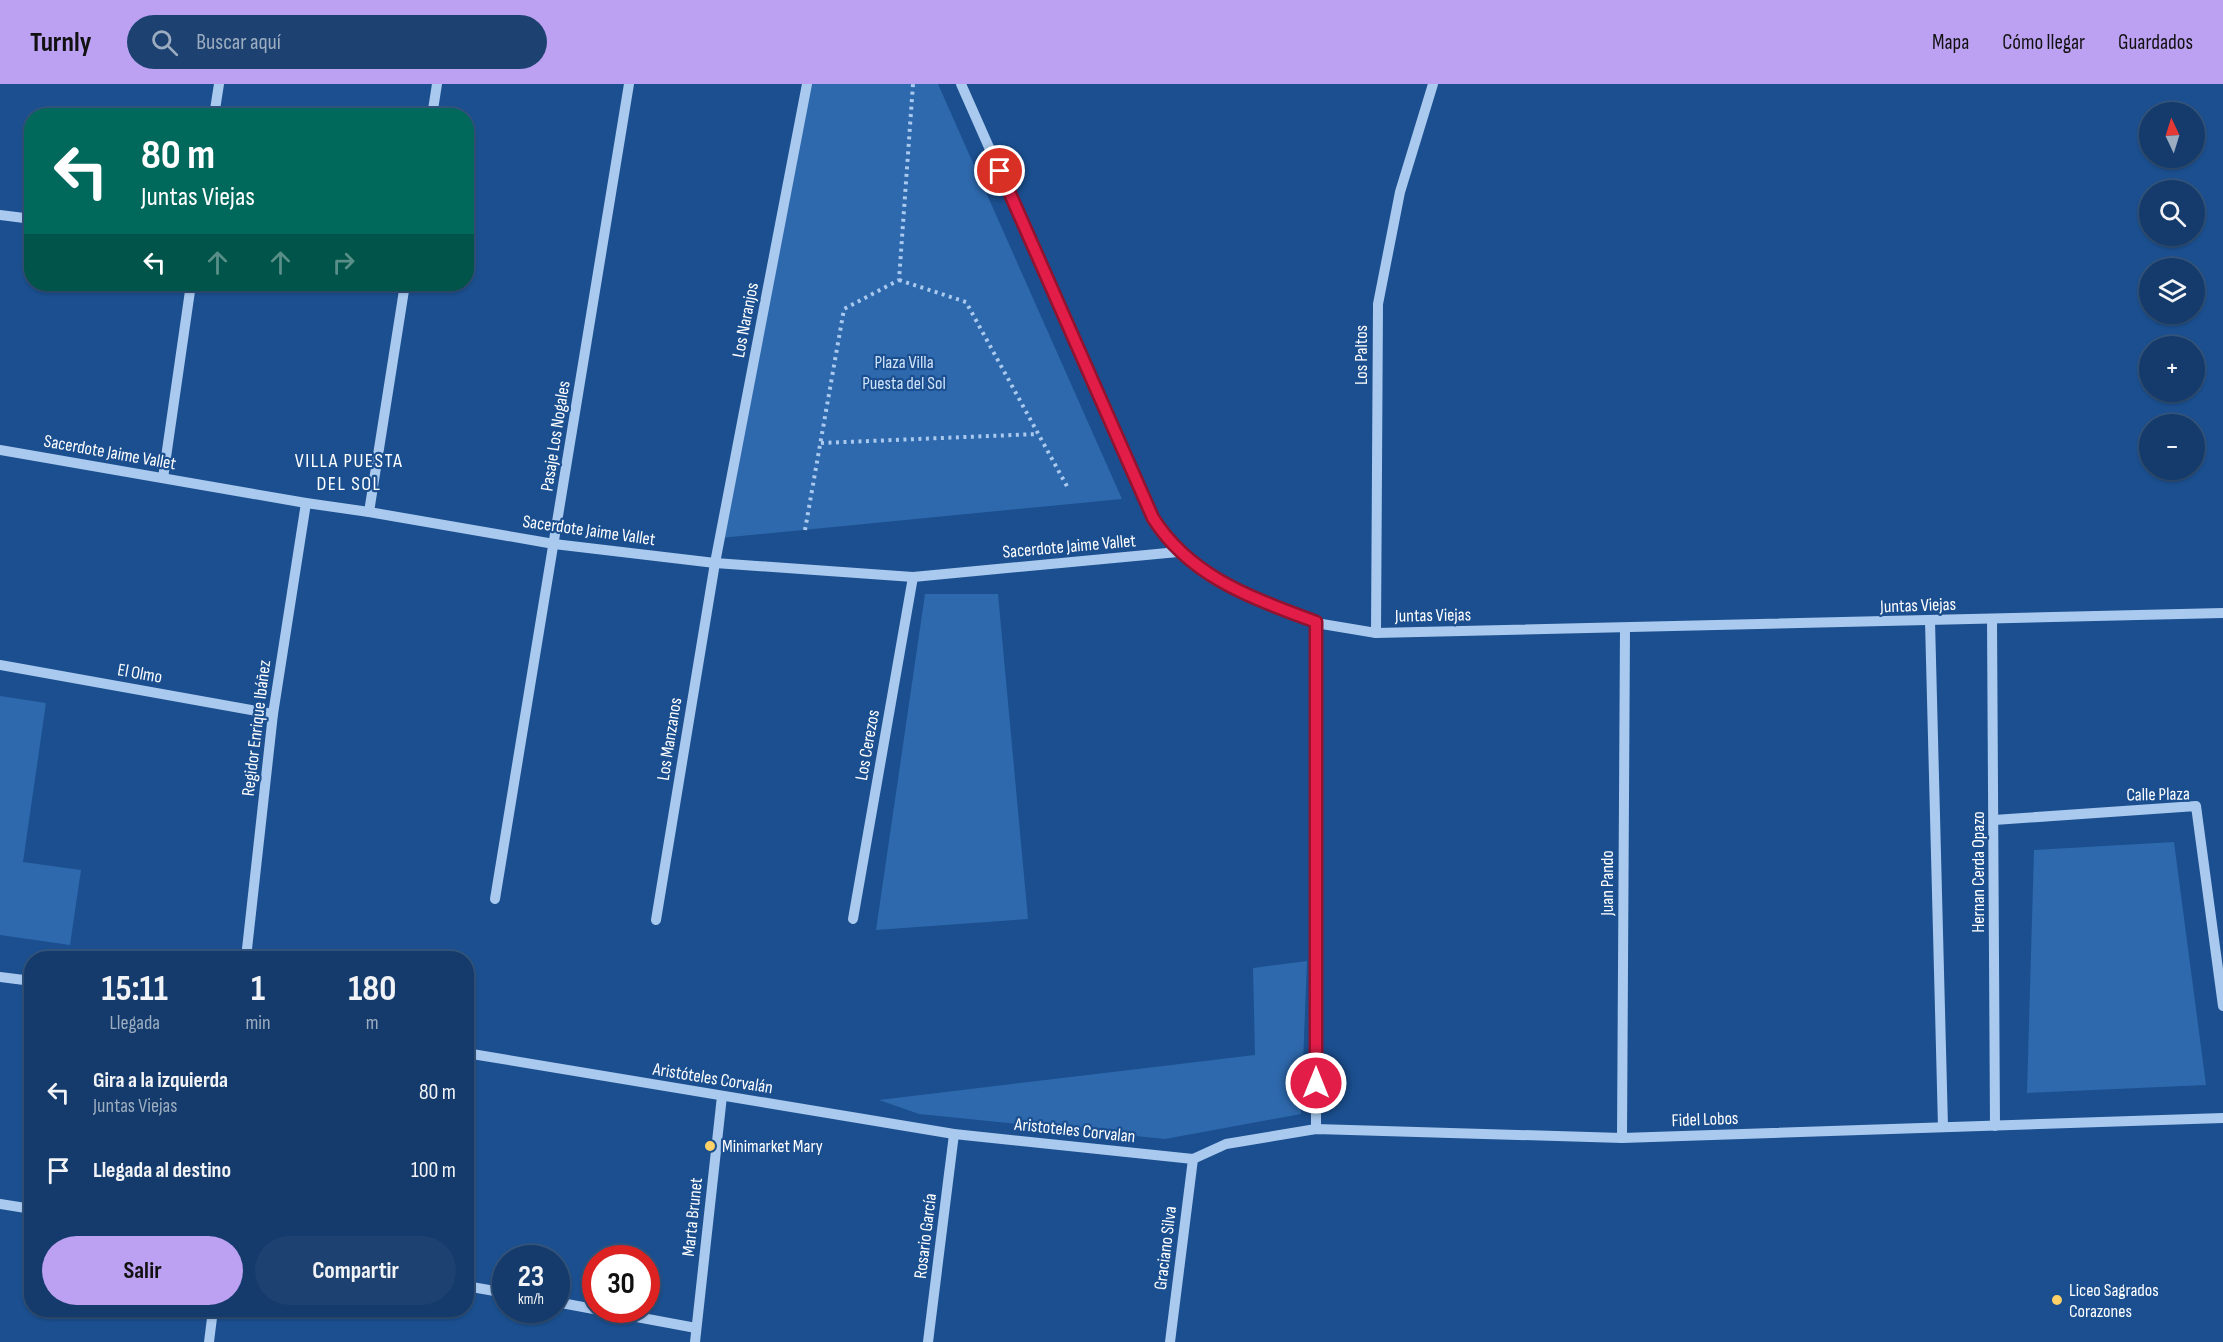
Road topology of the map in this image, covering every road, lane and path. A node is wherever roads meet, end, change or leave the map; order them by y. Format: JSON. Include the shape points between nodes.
{"nodes":[{"id":1,"x":219,"y":84,"type":"edge"},
{"id":2,"x":437,"y":84,"type":"edge"},
{"id":3,"x":629,"y":84,"type":"edge"},
{"id":4,"x":807,"y":84,"type":"edge"},
{"id":5,"x":914,"y":84,"type":"edge"},
{"id":6,"x":961,"y":84,"type":"edge"},
{"id":7,"x":1433,"y":84,"type":"edge"},
{"id":8,"x":215,"y":108,"type":"edge"},
{"id":9,"x":433,"y":108,"type":"edge"},
{"id":10,"x":0,"y":214,"type":"edge"},
{"id":11,"x":24,"y":218,"type":"edge"},
{"id":12,"x":899,"y":280,"type":"junction"},
{"id":13,"x":190,"y":291,"type":"edge"},
{"id":14,"x":404,"y":291,"type":"edge"},
{"id":15,"x":1038,"y":434,"type":"junction"},
{"id":16,"x":821,"y":443,"type":"junction"},
{"id":17,"x":0,"y":450,"type":"edge"},
{"id":18,"x":164,"y":478,"type":"junction"},
{"id":19,"x":1069,"y":490,"type":"dead end"},
{"id":20,"x":306,"y":504,"type":"junction"},
{"id":21,"x":369,"y":512,"type":"junction"},
{"id":22,"x":805,"y":530,"type":"dead end"},
{"id":23,"x":554,"y":544,"type":"junction"},
{"id":24,"x":1178,"y":552,"type":"junction"},
{"id":25,"x":715,"y":563,"type":"junction"},
{"id":26,"x":913,"y":577,"type":"junction"},
{"id":27,"x":2223,"y":614,"type":"edge"},
{"id":28,"x":1992,"y":619,"type":"junction"},
{"id":29,"x":1930,"y":621,"type":"junction"},
{"id":30,"x":1316,"y":622,"type":"junction"},
{"id":31,"x":1625,"y":628,"type":"junction"},
{"id":32,"x":1376,"y":633,"type":"junction"},
{"id":33,"x":0,"y":665,"type":"edge"},
{"id":34,"x":273,"y":714,"type":"junction"},
{"id":35,"x":1994,"y":820,"type":"junction"},
{"id":36,"x":495,"y":899,"type":"dead end"},
{"id":37,"x":853,"y":919,"type":"dead end"},
{"id":38,"x":656,"y":921,"type":"dead end"},
{"id":39,"x":247,"y":951,"type":"edge"},
{"id":40,"x":0,"y":976,"type":"edge"},
{"id":41,"x":24,"y":980,"type":"edge"},
{"id":42,"x":2223,"y":1006,"type":"edge"},
{"id":43,"x":474,"y":1054,"type":"edge"},
{"id":44,"x":722,"y":1096,"type":"junction"},
{"id":45,"x":2223,"y":1118,"type":"edge"},
{"id":46,"x":1995,"y":1126,"type":"junction"},
{"id":47,"x":1943,"y":1127,"type":"junction"},
{"id":48,"x":1316,"y":1129,"type":"junction"},
{"id":49,"x":954,"y":1134,"type":"junction"},
{"id":50,"x":1622,"y":1138,"type":"junction"},
{"id":51,"x":1193,"y":1159,"type":"junction"},
{"id":52,"x":0,"y":1204,"type":"edge"},
{"id":53,"x":24,"y":1208,"type":"edge"},
{"id":54,"x":474,"y":1287,"type":"edge"},
{"id":55,"x":492,"y":1291,"type":"edge"},
{"id":56,"x":570,"y":1305,"type":"edge"},
{"id":57,"x":212,"y":1317,"type":"edge"},
{"id":58,"x":696,"y":1328,"type":"junction"},
{"id":59,"x":209,"y":1342,"type":"edge"},
{"id":60,"x":694,"y":1342,"type":"edge"},
{"id":61,"x":928,"y":1342,"type":"edge"},
{"id":62,"x":1170,"y":1342,"type":"edge"}],
"edges":[{"from":1,"to":8,"type":"street"},
{"from":2,"to":9,"type":"street"},
{"from":3,"to":23,"type":"street","name":"Pasaje Los Nogales"},
{"from":4,"to":25,"type":"street","name":"Los Naranjos"},
{"from":5,"to":12,"type":"path"},
{"from":6,"to":24,"type":"street","name":"Juntas Viejas","via":[[1153,518]]},
{"from":7,"to":32,"type":"street","name":"Los Paltos","via":[[1400,192],[1378,304]]},
{"from":10,"to":11,"type":"street"},
{"from":12,"to":15,"type":"path","via":[[966,302]]},
{"from":12,"to":16,"type":"path","via":[[844,309]]},
{"from":13,"to":18,"type":"street"},
{"from":14,"to":21,"type":"street"},
{"from":15,"to":16,"type":"path"},
{"from":15,"to":19,"type":"path"},
{"from":16,"to":22,"type":"path"},
{"from":17,"to":18,"type":"street","name":"Sacerdote Jaime Vallet"},
{"from":18,"to":20,"type":"street","name":"Sacerdote Jaime Vallet"},
{"from":20,"to":21,"type":"street","name":"Sacerdote Jaime Vallet"},
{"from":20,"to":34,"type":"street","name":"Regidor Enrique Ibáñez"},
{"from":21,"to":23,"type":"street","name":"Sacerdote Jaime Vallet"},
{"from":23,"to":25,"type":"street","name":"Sacerdote Jaime Vallet"},
{"from":23,"to":36,"type":"street","name":"Pasaje Los Nogales"},
{"from":24,"to":26,"type":"street","name":"Sacerdote Jaime Vallet"},
{"from":24,"to":30,"type":"street","name":"Juntas Viejas","via":[[1241,592]]},
{"from":25,"to":26,"type":"street","name":"Sacerdote Jaime Vallet"},
{"from":25,"to":38,"type":"street","name":"Los Manzanos"},
{"from":26,"to":37,"type":"street","name":"Los Cerezos"},
{"from":27,"to":28,"type":"street","name":"Juntas Viejas"},
{"from":28,"to":29,"type":"street","name":"Juntas Viejas"},
{"from":28,"to":35,"type":"street","name":"Hernan Cerda Opazo"},
{"from":29,"to":31,"type":"street","name":"Juntas Viejas"},
{"from":29,"to":47,"type":"street"},
{"from":30,"to":32,"type":"street","name":"Juntas Viejas"},
{"from":30,"to":48,"type":"street"},
{"from":31,"to":32,"type":"street","name":"Juntas Viejas"},
{"from":31,"to":50,"type":"street","name":"Juan Pando"},
{"from":33,"to":34,"type":"street","name":"El Olmo"},
{"from":34,"to":39,"type":"street","name":"Regidor Enrique Ibáñez"},
{"from":35,"to":42,"type":"street","name":"Calle Plaza","via":[[2196,806]]},
{"from":35,"to":46,"type":"street","name":"Hernan Cerda Opazo"},
{"from":40,"to":41,"type":"street"},
{"from":43,"to":44,"type":"street","name":"Aristóteles Corvalán"},
{"from":44,"to":49,"type":"street","name":"Aristóteles Corvalán"},
{"from":44,"to":58,"type":"street","name":"Marta Brunet"},
{"from":45,"to":46,"type":"street","name":"Fidel Lobos"},
{"from":46,"to":47,"type":"street","name":"Fidel Lobos"},
{"from":47,"to":50,"type":"street","name":"Fidel Lobos"},
{"from":48,"to":50,"type":"street","name":"Fidel Lobos"},
{"from":48,"to":51,"type":"street","name":"Fidel Lobos","via":[[1226,1144]]},
{"from":49,"to":51,"type":"street","name":"Aristoteles Corvalan"},
{"from":49,"to":61,"type":"street","name":"Rosario García"},
{"from":51,"to":62,"type":"street","name":"Graciano Silva"},
{"from":52,"to":53,"type":"street"},
{"from":54,"to":55,"type":"street"},
{"from":56,"to":58,"type":"street"},
{"from":57,"to":59,"type":"street"},
{"from":58,"to":60,"type":"street","name":"Marta Brunet"}]}
